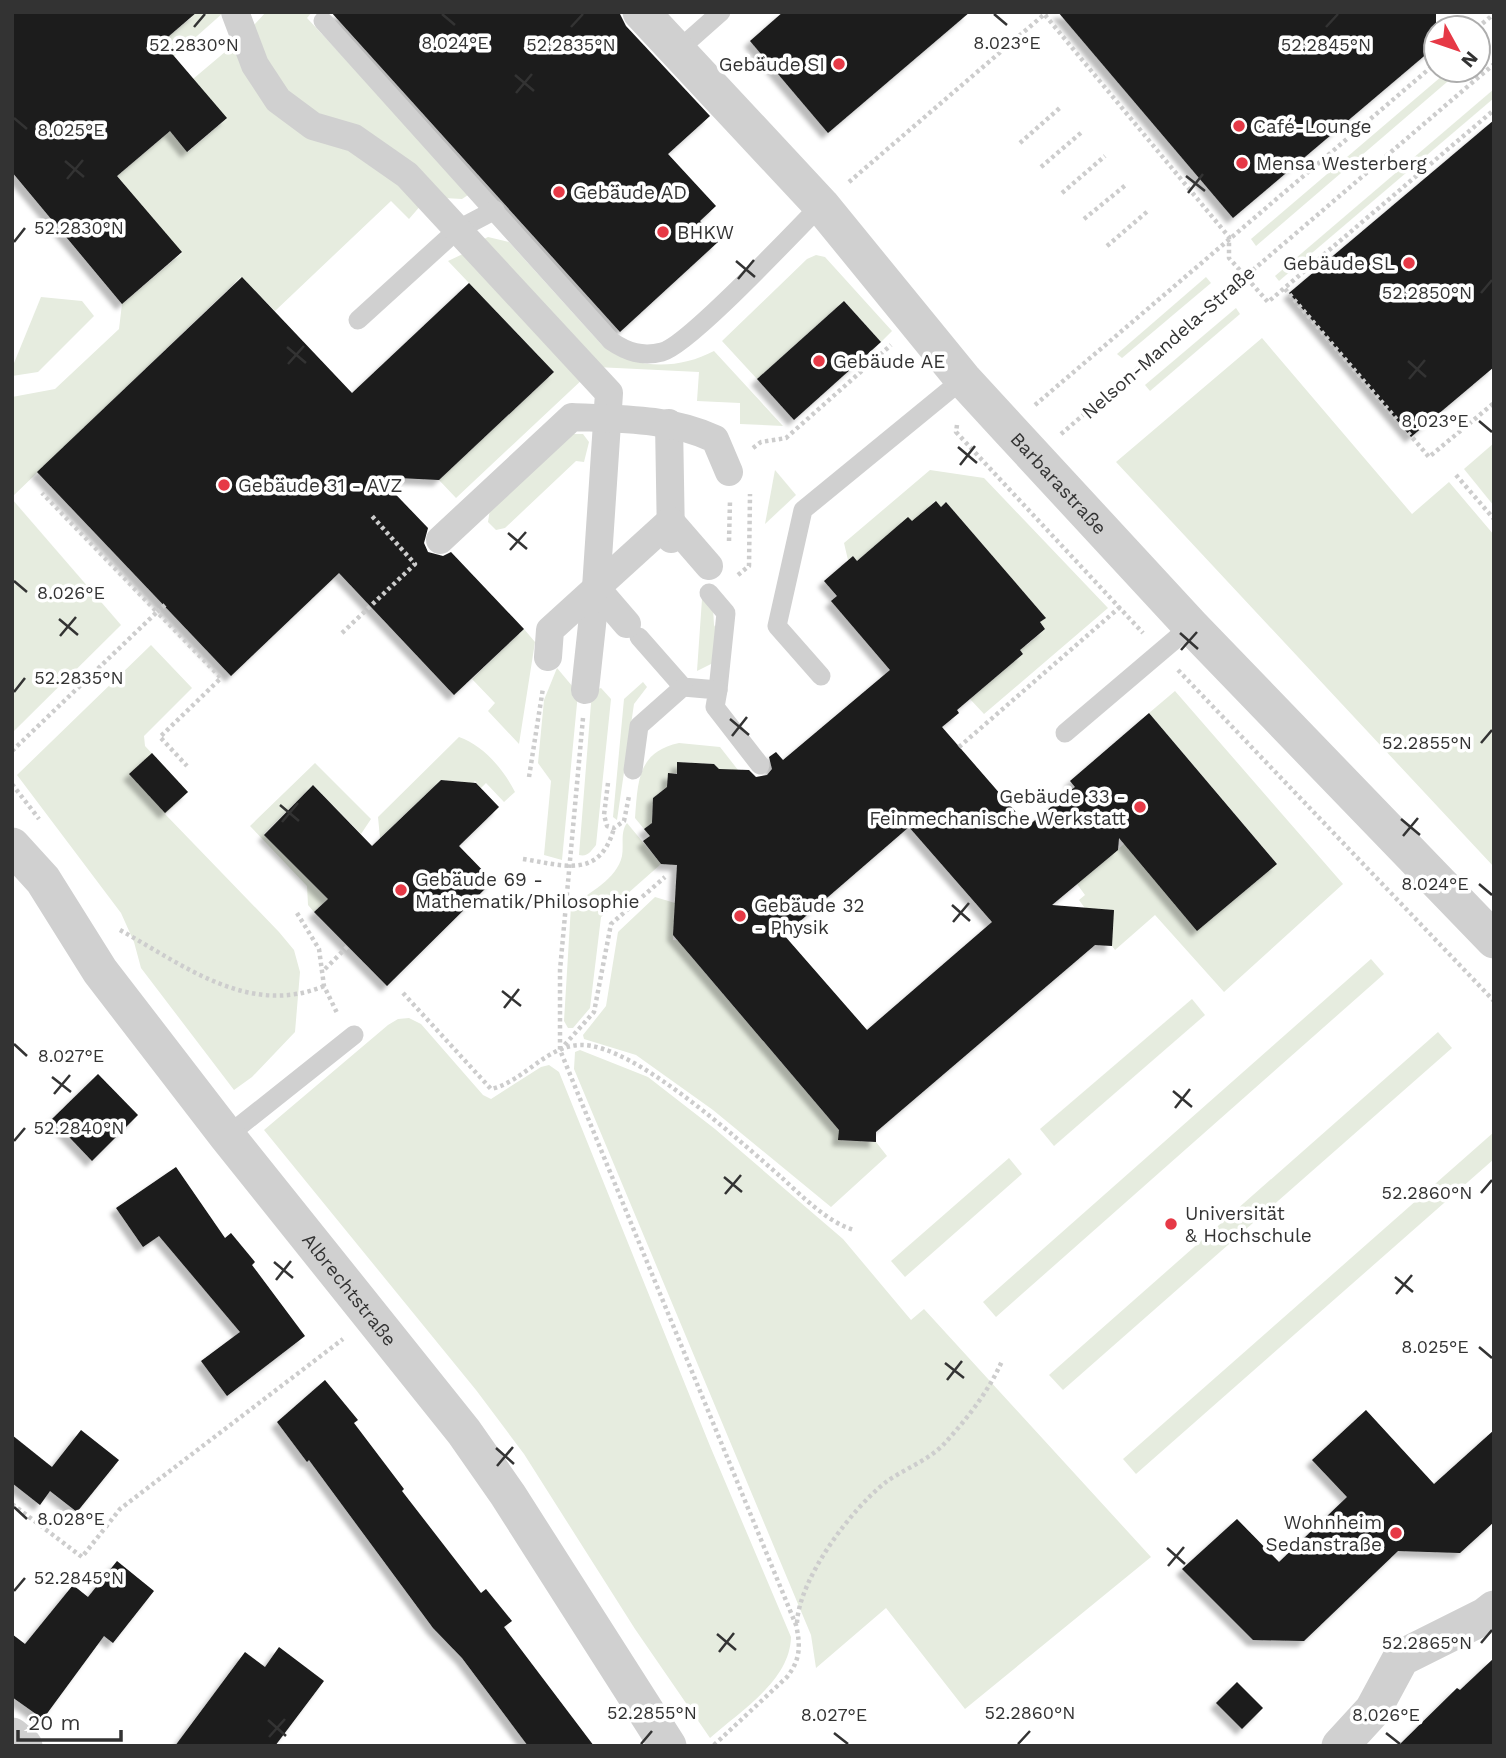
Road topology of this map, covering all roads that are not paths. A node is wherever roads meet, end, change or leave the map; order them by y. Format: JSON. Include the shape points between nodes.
{"nodes":[{"id":1,"x":235,"y":12,"type":"edge"},
{"id":2,"x":641,"y":12,"type":"edge"},
{"id":3,"x":721,"y":12,"type":"edge"},
{"id":4,"x":323,"y":22,"type":"dead end"},
{"id":5,"x":677,"y":51,"type":"junction"},
{"id":6,"x":821,"y":205,"type":"junction"},
{"id":7,"x":495,"y":210,"type":"junction"},
{"id":8,"x":457,"y":230,"type":"junction"},
{"id":9,"x":358,"y":320,"type":"dead end"},
{"id":10,"x":963,"y":379,"type":"junction"},
{"id":11,"x":607,"y":419,"type":"junction"},
{"id":12,"x":669,"y":422,"type":"junction"},
{"id":13,"x":740,"y":480,"type":"road end"},
{"id":14,"x":670,"y":521,"type":"junction"},
{"id":15,"x":440,"y":540,"type":"dead end"},
{"id":16,"x":715,"y":572,"type":"joint"},
{"id":17,"x":596,"y":588,"type":"junction"},
{"id":18,"x":1191,"y":626,"type":"junction"},
{"id":19,"x":633,"y":630,"type":"joint"},
{"id":20,"x":548,"y":657,"type":"road end"},
{"id":21,"x":821,"y":676,"type":"dead end"},
{"id":22,"x":683,"y":687,"type":"junction"},
{"id":23,"x":585,"y":690,"type":"road end"},
{"id":24,"x":718,"y":690,"type":"junction"},
{"id":25,"x":1065,"y":733,"type":"dead end"},
{"id":26,"x":760,"y":765,"type":"dead end"},
{"id":27,"x":633,"y":770,"type":"dead end"},
{"id":28,"x":12,"y":846,"type":"edge"},
{"id":29,"x":1494,"y":940,"type":"edge"},
{"id":30,"x":354,"y":1035,"type":"road end"},
{"id":31,"x":227,"y":1136,"type":"junction"},
{"id":32,"x":1494,"y":1609,"type":"edge"},
{"id":33,"x":12,"y":1736,"type":"edge"},
{"id":34,"x":24,"y":1746,"type":"edge"},
{"id":35,"x":668,"y":1746,"type":"edge"},
{"id":36,"x":1340,"y":1746,"type":"edge"}],
"edges":[{"from":1,"to":8,"type":"street","via":[[255,65],[278,100],[313,126],[372,148],[407,175]]},
{"from":2,"to":5,"type":"street","name":"Barbarastraße"},
{"from":3,"to":5,"type":"lane"},
{"from":4,"to":7,"type":"lane"},
{"from":5,"to":6,"type":"street","name":"Barbarastraße"},
{"from":6,"to":7,"type":"lane","via":[[678,346],[644,355],[611,341]]},
{"from":6,"to":10,"type":"street","name":"Barbarastraße"},
{"from":7,"to":8,"type":"lane"},
{"from":8,"to":9,"type":"lane"},
{"from":8,"to":11,"type":"street","via":[[609,393]]},
{"from":10,"to":18,"type":"street","name":"Barbarastraße"},
{"from":10,"to":21,"type":"lane","via":[[803,510],[777,626]]},
{"from":11,"to":12,"type":"street"},
{"from":11,"to":15,"type":"street","via":[[572,417]]},
{"from":11,"to":17,"type":"street"},
{"from":12,"to":13,"type":"street","via":[[715,439]]},
{"from":12,"to":14,"type":"street"},
{"from":14,"to":16,"type":"street","via":[[671,549]]},
{"from":14,"to":17,"type":"street"},
{"from":16,"to":24,"type":"lane","via":[[726,613]]},
{"from":17,"to":19,"type":"street"},
{"from":17,"to":20,"type":"street","via":[[550,630]]},
{"from":17,"to":23,"type":"street"},
{"from":18,"to":25,"type":"lane"},
{"from":18,"to":29,"type":"street","name":"Barbarastraße"},
{"from":19,"to":22,"type":"lane"},
{"from":22,"to":24,"type":"lane"},
{"from":22,"to":27,"type":"lane","via":[[639,726]]},
{"from":24,"to":26,"type":"lane","via":[[715,707]]},
{"from":28,"to":31,"type":"street","name":"Albrechtstraße","via":[[43,880],[100,971]]},
{"from":30,"to":31,"type":"lane"},
{"from":31,"to":35,"type":"street","name":"Albrechtstraße","via":[[464,1432]]},
{"from":32,"to":36,"type":"street","via":[[1401,1658],[1373,1710]]},
{"from":33,"to":34,"type":"street"}]}
